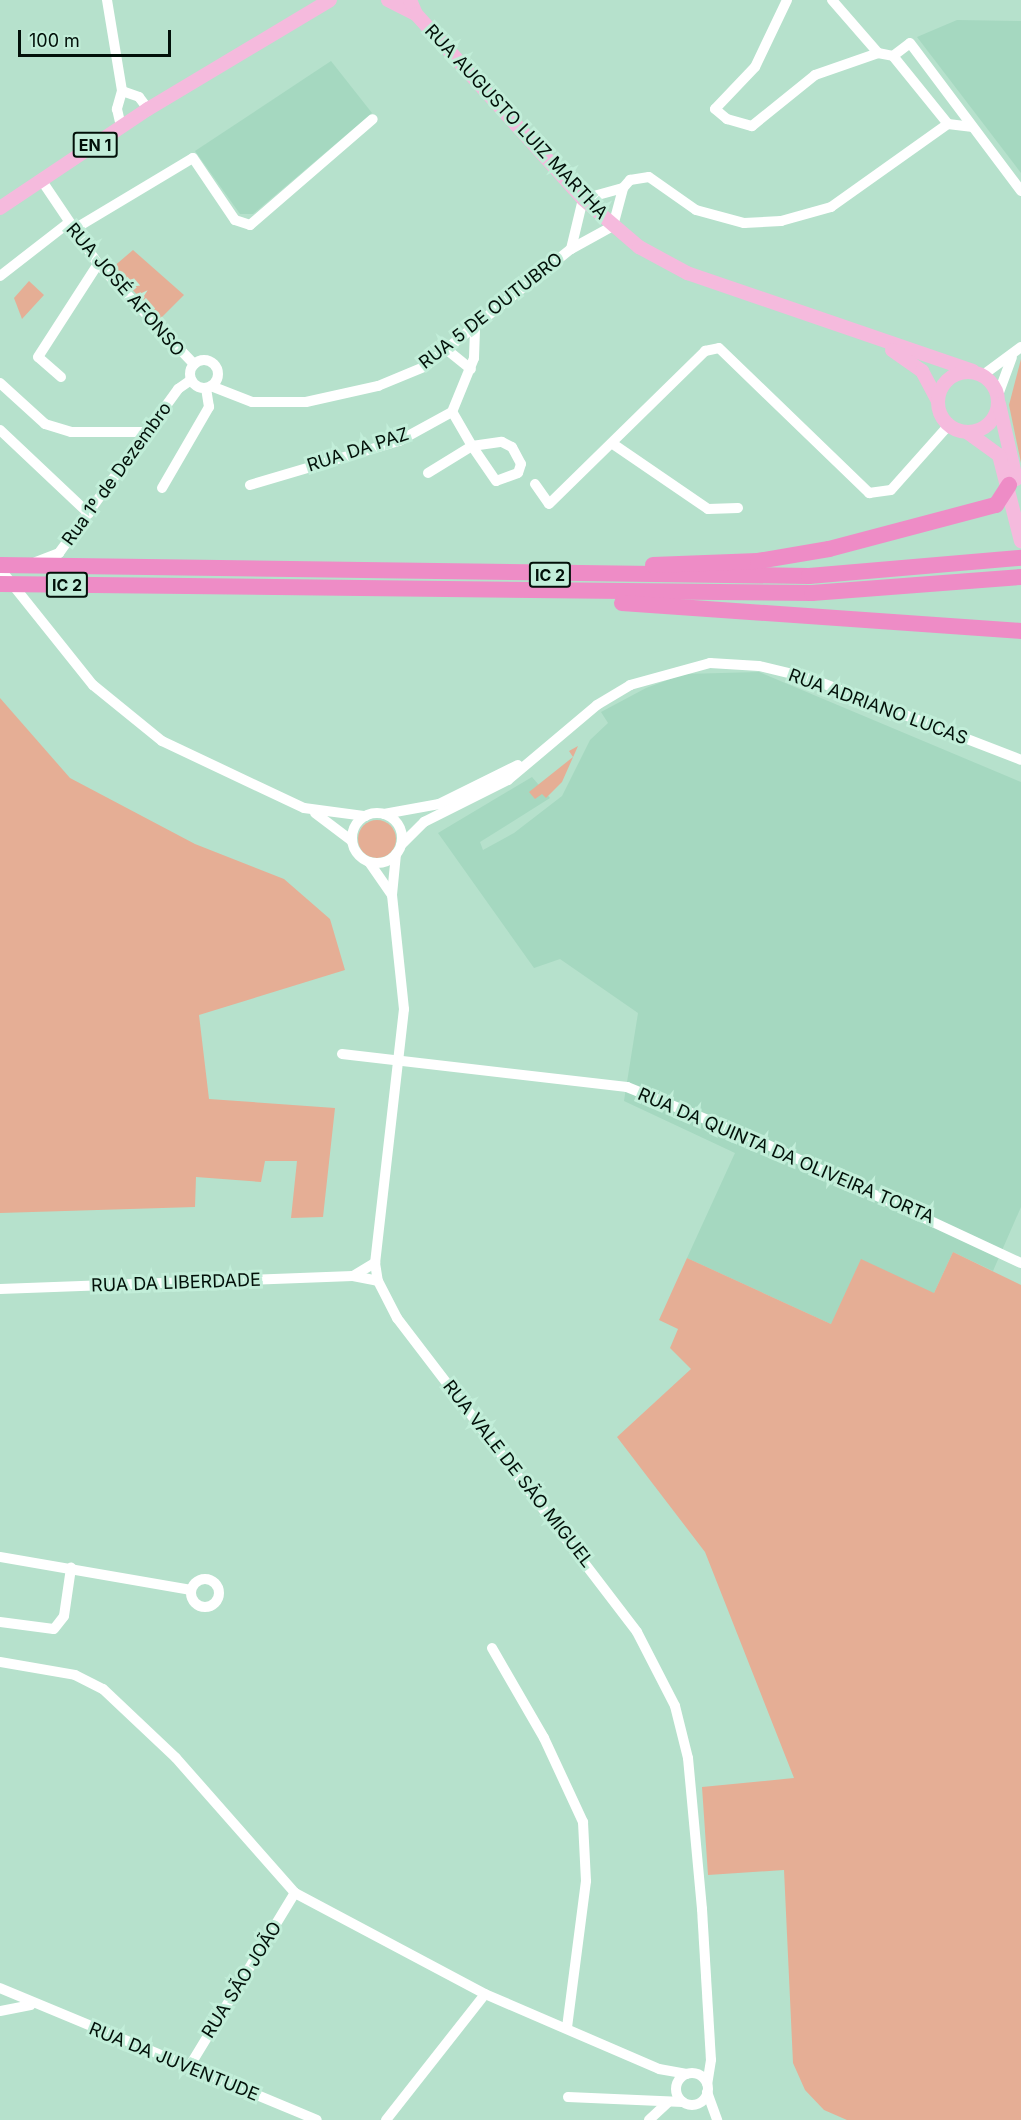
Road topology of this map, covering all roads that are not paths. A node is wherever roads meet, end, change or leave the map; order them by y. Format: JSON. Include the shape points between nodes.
{"nodes":[{"id":1,"x":107,"y":0,"type":"edge"},
{"id":2,"x":388,"y":0,"type":"edge"},
{"id":3,"x":410,"y":0,"type":"edge"},
{"id":4,"x":788,"y":0,"type":"edge"},
{"id":5,"x":831,"y":0,"type":"edge"},
{"id":6,"x":322,"y":1,"type":"edge"},
{"id":7,"x":416,"y":14,"type":"junction"},
{"id":8,"x":878,"y":53,"type":"junction"},
{"id":9,"x":893,"y":56,"type":"junction"},
{"id":10,"x":122,"y":91,"type":"junction"},
{"id":11,"x":148,"y":109,"type":"junction"},
{"id":12,"x":373,"y":119,"type":"dead end"},
{"id":13,"x":948,"y":124,"type":"junction"},
{"id":14,"x":122,"y":126,"type":"junction"},
{"id":15,"x":971,"y":127,"type":"junction"},
{"id":16,"x":42,"y":181,"type":"junction"},
{"id":17,"x":623,"y":188,"type":"junction"},
{"id":18,"x":1021,"y":191,"type":"edge"},
{"id":19,"x":584,"y":199,"type":"junction"},
{"id":20,"x":0,"y":208,"type":"edge"},
{"id":21,"x":613,"y":226,"type":"junction"},
{"id":22,"x":69,"y":227,"type":"junction"},
{"id":23,"x":571,"y":249,"type":"junction"},
{"id":24,"x":98,"y":264,"type":"junction"},
{"id":25,"x":0,"y":276,"type":"edge"},
{"id":26,"x":475,"y":327,"type":"junction"},
{"id":27,"x":881,"y":342,"type":"junction"},
{"id":28,"x":1021,"y":347,"type":"edge"},
{"id":29,"x":446,"y":350,"type":"junction"},
{"id":30,"x":1012,"y":357,"type":"junction"},
{"id":31,"x":194,"y":364,"type":"junction"},
{"id":32,"x":471,"y":369,"type":"junction"},
{"id":33,"x":218,"y":371,"type":"junction"},
{"id":34,"x":978,"y":373,"type":"junction"},
{"id":35,"x":61,"y":377,"type":"dead end"},
{"id":36,"x":191,"y":380,"type":"junction"},
{"id":37,"x":0,"y":383,"type":"edge"},
{"id":38,"x":209,"y":387,"type":"junction"},
{"id":39,"x":236,"y":398,"type":"junction"},
{"id":40,"x":998,"y":399,"type":"junction"},
{"id":41,"x":938,"y":401,"type":"junction"},
{"id":42,"x":452,"y":412,"type":"junction"},
{"id":43,"x":949,"y":425,"type":"junction"},
{"id":44,"x":0,"y":430,"type":"edge"},
{"id":45,"x":151,"y":432,"type":"junction"},
{"id":46,"x":967,"y":432,"type":"junction"},
{"id":47,"x":613,"y":444,"type":"junction"},
{"id":48,"x":472,"y":446,"type":"junction"},
{"id":49,"x":428,"y":473,"type":"dead end"},
{"id":50,"x":535,"y":484,"type":"dead end"},
{"id":51,"x":250,"y":485,"type":"dead end"},
{"id":52,"x":162,"y":489,"type":"dead end"},
{"id":53,"x":1017,"y":489,"type":"edge"},
{"id":54,"x":738,"y":508,"type":"dead end"},
{"id":55,"x":89,"y":514,"type":"junction"},
{"id":56,"x":1019,"y":534,"type":"edge"},
{"id":57,"x":1021,"y":558,"type":"edge"},
{"id":58,"x":1,"y":573,"type":"edge"},
{"id":59,"x":562,"y":575,"type":"junction"},
{"id":60,"x":1021,"y":577,"type":"edge"},
{"id":61,"x":561,"y":594,"type":"junction"},
{"id":62,"x":1021,"y":631,"type":"edge"},
{"id":63,"x":1016,"y":759,"type":"edge"},
{"id":64,"x":521,"y":764,"type":"junction"},
{"id":65,"x":1021,"y":768,"type":"edge"},
{"id":66,"x":312,"y":811,"type":"junction"},
{"id":67,"x":384,"y":814,"type":"junction"},
{"id":68,"x":365,"y":816,"type":"junction"},
{"id":69,"x":352,"y":841,"type":"junction"},
{"id":70,"x":398,"y":850,"type":"junction"},
{"id":71,"x":369,"y":862,"type":"junction"},
{"id":72,"x":392,"y":895,"type":"junction"},
{"id":73,"x":342,"y":1054,"type":"dead end"},
{"id":74,"x":400,"y":1057,"type":"junction"},
{"id":75,"x":375,"y":1263,"type":"junction"},
{"id":76,"x":1021,"y":1263,"type":"edge"},
{"id":77,"x":352,"y":1276,"type":"junction"},
{"id":78,"x":378,"y":1281,"type":"junction"},
{"id":79,"x":0,"y":1289,"type":"edge"},
{"id":80,"x":0,"y":1557,"type":"edge"},
{"id":81,"x":71,"y":1568,"type":"junction"},
{"id":82,"x":191,"y":1590,"type":"dead end"},
{"id":83,"x":0,"y":1622,"type":"edge"},
{"id":84,"x":492,"y":1648,"type":"dead end"},
{"id":85,"x":0,"y":1662,"type":"edge"},
{"id":86,"x":295,"y":1893,"type":"junction"},
{"id":87,"x":0,"y":1988,"type":"edge"},
{"id":88,"x":485,"y":1994,"type":"junction"},
{"id":89,"x":30,"y":2005,"type":"junction"},
{"id":90,"x":0,"y":2011,"type":"edge"},
{"id":91,"x":567,"y":2027,"type":"junction"},
{"id":92,"x":710,"y":2050,"type":"junction"},
{"id":93,"x":189,"y":2067,"type":"junction"},
{"id":94,"x":659,"y":2069,"type":"junction"},
{"id":95,"x":690,"y":2074,"type":"junction"},
{"id":96,"x":676,"y":2088,"type":"junction"},
{"id":97,"x":707,"y":2088,"type":"junction"},
{"id":98,"x":568,"y":2097,"type":"dead end"},
{"id":99,"x":688,"y":2103,"type":"junction"},
{"id":100,"x":667,"y":2104,"type":"junction"},
{"id":101,"x":317,"y":2120,"type":"edge"},
{"id":102,"x":386,"y":2120,"type":"edge"},
{"id":103,"x":649,"y":2120,"type":"edge"},
{"id":104,"x":716,"y":2120,"type":"edge"}],
"edges":[{"from":1,"to":10,"type":"street"},
{"from":2,"to":7,"type":"main road","name":"RUA AUGUSTO LUIZ MARTHA"},
{"from":3,"to":7,"type":"main road","name":"RUA AUGUSTO LUIZ MARTHA"},
{"from":4,"to":8,"type":"street","via":[[755,67],[715,109],[727,119],[752,126],[815,75]]},
{"from":5,"to":8,"type":"street"},
{"from":6,"to":11,"type":"main road","number":"EN 1"},
{"from":7,"to":19,"type":"main road","name":"RUA AUGUSTO LUIZ MARTHA"},
{"from":8,"to":9,"type":"street"},
{"from":9,"to":13,"type":"street"},
{"from":9,"to":15,"type":"street","via":[[910,43]]},
{"from":10,"to":11,"type":"street","via":[[139,97]]},
{"from":10,"to":14,"type":"street","via":[[117,109]]},
{"from":11,"to":14,"type":"main road","number":"EN 1"},
{"from":12,"to":22,"type":"street","via":[[250,225],[235,220],[193,158]]},
{"from":13,"to":15,"type":"street"},
{"from":13,"to":17,"type":"street","via":[[857,192],[812,216],[744,224],[696,210],[650,177],[630,180]]},
{"from":14,"to":16,"type":"main road","number":"EN 1"},
{"from":15,"to":18,"type":"street"},
{"from":16,"to":20,"type":"main road","number":"EN 1"},
{"from":16,"to":22,"type":"street","name":"RUA JOSÉ AFONSO"},
{"from":17,"to":19,"type":"street"},
{"from":17,"to":21,"type":"street"},
{"from":19,"to":21,"type":"main road","name":"RUA AUGUSTO LUIZ MARTHA"},
{"from":19,"to":23,"type":"street","name":"RUA 5 DE OUTUBRO"},
{"from":21,"to":23,"type":"street","name":"RUA 5 DE OUTUBRO"},
{"from":21,"to":27,"type":"main road","name":"RUA AUGUSTO LUIZ MARTHA","via":[[687,273]]},
{"from":22,"to":24,"type":"street","name":"RUA JOSÉ AFONSO"},
{"from":22,"to":25,"type":"street"},
{"from":23,"to":26,"type":"street","name":"RUA 5 DE OUTUBRO"},
{"from":24,"to":31,"type":"street","name":"RUA JOSÉ AFONSO"},
{"from":24,"to":35,"type":"street","via":[[38,357]]},
{"from":26,"to":29,"type":"street","name":"RUA 5 DE OUTUBRO"},
{"from":26,"to":32,"type":"street"},
{"from":27,"to":34,"type":"main road","name":"RUA AUGUSTO LUIZ MARTHA"},
{"from":27,"to":41,"type":"main road","name":"RUA AUGUSTO LUIZ MARTHA","via":[[922,371]]},
{"from":28,"to":30,"type":"street"},
{"from":29,"to":32,"type":"street"},
{"from":29,"to":39,"type":"street","name":"RUA 5 DE OUTUBRO","via":[[424,367],[378,386],[306,402],[265,404]]},
{"from":30,"to":34,"type":"street"},
{"from":30,"to":40,"type":"street"},
{"from":31,"to":33,"type":"street","via":[[208,360]]},
{"from":31,"to":36,"type":"street"},
{"from":32,"to":42,"type":"street"},
{"from":33,"to":38,"type":"street"},
{"from":33,"to":39,"type":"street"},
{"from":34,"to":40,"type":"main road"},
{"from":34,"to":41,"type":"main road","via":[[945,382]]},
{"from":36,"to":38,"type":"street","name":"RUA 5 DE OUTUBRO"},
{"from":36,"to":45,"type":"street","name":"Rua 1º de Dezembro","via":[[178,389]]},
{"from":37,"to":45,"type":"street","via":[[45,424],[71,432]]},
{"from":38,"to":39,"type":"street","name":"RUA 5 DE OUTUBRO"},
{"from":38,"to":52,"type":"street","via":[[209,407]]},
{"from":40,"to":46,"type":"main road","via":[[985,427]]},
{"from":40,"to":53,"type":"main road"},
{"from":41,"to":43,"type":"main road"},
{"from":42,"to":48,"type":"street"},
{"from":42,"to":51,"type":"street","name":"RUA DA PAZ","via":[[399,441]]},
{"from":43,"to":46,"type":"main road"},
{"from":43,"to":47,"type":"street","via":[[891,490],[869,493],[817,448],[730,353],[719,348],[705,351]]},
{"from":44,"to":55,"type":"street"},
{"from":45,"to":55,"type":"street","name":"Rua 1º de Dezembro"},
{"from":46,"to":53,"type":"main road","via":[[999,454]]},
{"from":47,"to":50,"type":"street","via":[[549,504]]},
{"from":47,"to":54,"type":"street","via":[[708,509]]},
{"from":48,"to":48,"type":"street","via":[[502,442],[512,447],[520,464],[518,473],[496,481]]},
{"from":48,"to":49,"type":"street"},
{"from":53,"to":56,"type":"main road"},
{"from":53,"to":59,"type":"highway","via":[[996,506],[829,549],[758,561]]},
{"from":55,"to":58,"type":"street","name":"Rua 1º de Dezembro","via":[[59,553]]},
{"from":57,"to":59,"type":"highway","number":"IC 2","via":[[809,576]]},
{"from":58,"to":59,"type":"highway","number":"IC 2","via":[[120,568]]},
{"from":58,"to":61,"type":"highway","number":"IC 2","via":[[135,585]]},
{"from":58,"to":66,"type":"street","via":[[116,707],[162,741]]},
{"from":60,"to":61,"type":"highway","number":"IC 2","via":[[812,593]]},
{"from":61,"to":62,"type":"highway","via":[[629,604]]},
{"from":63,"to":64,"type":"street","name":"RUA ADRIANO LUCAS","via":[[808,678],[718,663],[681,668],[630,685]]},
{"from":63,"to":65,"type":"street","name":"RUA ADRIANO LUCAS"},
{"from":64,"to":67,"type":"street","name":"RUA ADRIANO LUCAS","via":[[439,804]]},
{"from":64,"to":70,"type":"street","name":"RUA ADRIANO LUCAS","via":[[481,797],[424,822]]},
{"from":66,"to":68,"type":"street"},
{"from":66,"to":69,"type":"street"},
{"from":67,"to":68,"type":"street"},
{"from":67,"to":70,"type":"street","via":[[397,823]]},
{"from":68,"to":69,"type":"street"},
{"from":69,"to":71,"type":"street","via":[[357,854]]},
{"from":70,"to":71,"type":"street","via":[[384,862]]},
{"from":70,"to":72,"type":"street","name":"RUA VALE DE SÃO MIGUEL"},
{"from":71,"to":72,"type":"street","name":"RUA VALE DE SÃO MIGUEL"},
{"from":72,"to":74,"type":"street","name":"RUA VALE DE SÃO MIGUEL","via":[[404,968]]},
{"from":73,"to":74,"type":"street","name":"RUA DA QUINTA DA OLIVEIRA TORTA"},
{"from":74,"to":75,"type":"street","name":"RUA VALE DE SÃO MIGUEL"},
{"from":74,"to":76,"type":"street","name":"RUA DA QUINTA DA OLIVEIRA TORTA","via":[[627,1087],[809,1164]]},
{"from":75,"to":77,"type":"street","name":"RUA DA LIBERDADE"},
{"from":75,"to":78,"type":"street","name":"RUA VALE DE SÃO MIGUEL"},
{"from":77,"to":78,"type":"street","name":"RUA DA LIBERDADE"},
{"from":77,"to":79,"type":"street","name":"RUA DA LIBERDADE"},
{"from":78,"to":92,"type":"street","name":"RUA VALE DE SÃO MIGUEL","via":[[397,1318],[542,1502],[637,1632],[675,1706],[689,1770]]},
{"from":80,"to":81,"type":"street"},
{"from":81,"to":82,"type":"street"},
{"from":81,"to":83,"type":"street","via":[[64,1616],[54,1629]]},
{"from":84,"to":91,"type":"street","via":[[544,1738],[583,1822],[586,1881]]},
{"from":85,"to":86,"type":"street","via":[[75,1675],[104,1689],[176,1758]]},
{"from":86,"to":88,"type":"street"},
{"from":86,"to":93,"type":"street","name":"RUA SÃO JOÃO"},
{"from":87,"to":89,"type":"street","name":"RUA DA JUVENTUDE"},
{"from":88,"to":91,"type":"street"},
{"from":88,"to":102,"type":"street"},
{"from":89,"to":90,"type":"street"},
{"from":89,"to":93,"type":"street","name":"RUA DA JUVENTUDE"},
{"from":91,"to":94,"type":"street"},
{"from":92,"to":95,"type":"street"},
{"from":92,"to":97,"type":"street","name":"RUA VALE DE SÃO MIGUEL"},
{"from":93,"to":101,"type":"street","name":"RUA DA JUVENTUDE"},
{"from":94,"to":95,"type":"street"},
{"from":94,"to":96,"type":"street"},
{"from":95,"to":96,"type":"street"},
{"from":95,"to":97,"type":"street"},
{"from":96,"to":99,"type":"street"},
{"from":96,"to":100,"type":"street"},
{"from":97,"to":99,"type":"street"},
{"from":97,"to":104,"type":"street"},
{"from":98,"to":100,"type":"street"},
{"from":99,"to":100,"type":"street"},
{"from":99,"to":104,"type":"street"},
{"from":100,"to":103,"type":"street"}]}
